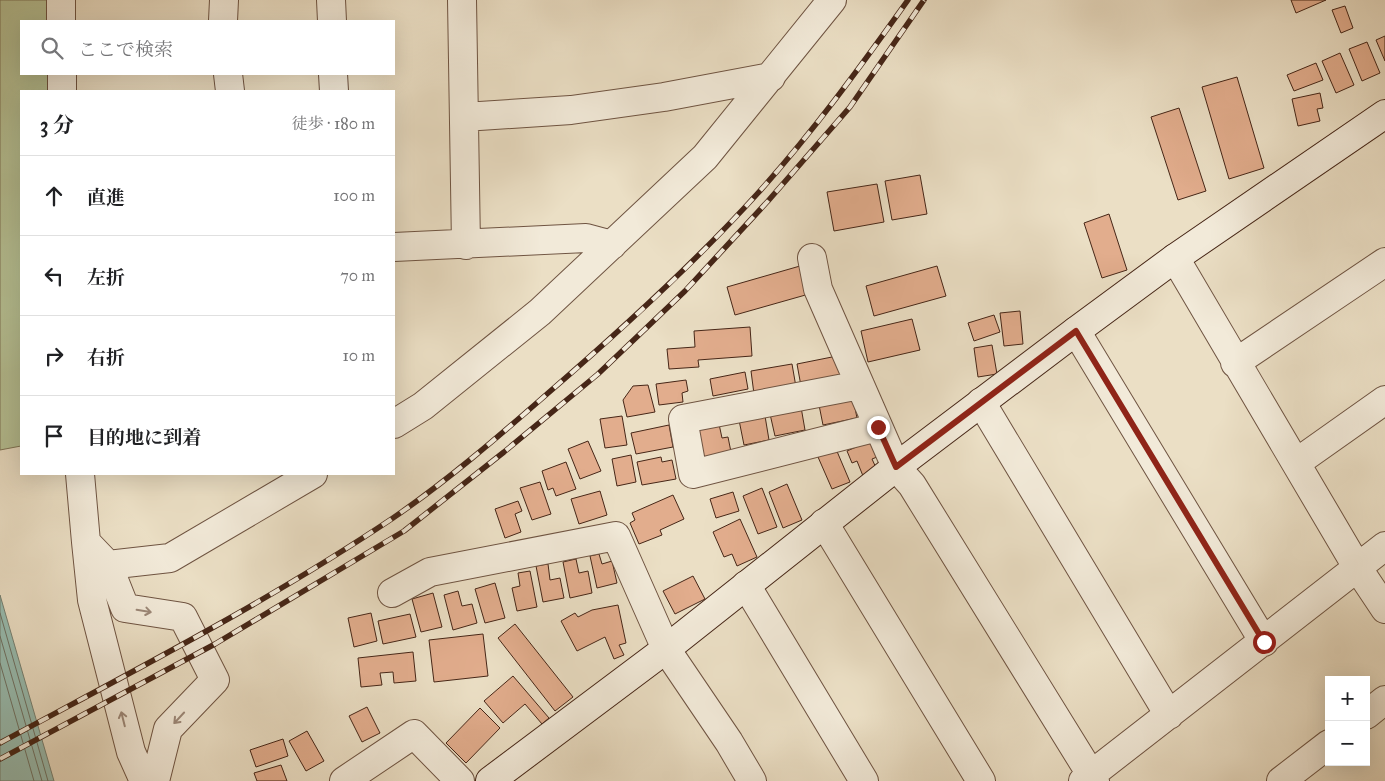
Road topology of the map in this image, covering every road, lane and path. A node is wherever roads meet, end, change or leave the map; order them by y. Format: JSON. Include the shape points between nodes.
{"nodes":[{"id":1,"x":61,"y":0,"type":"edge"},
{"id":2,"x":224,"y":0,"type":"edge"},
{"id":3,"x":331,"y":0,"type":"edge"},
{"id":4,"x":462,"y":0,"type":"edge"},
{"id":5,"x":832,"y":0,"type":"edge"},
{"id":6,"x":61,"y":20,"type":"edge"},
{"id":7,"x":223,"y":20,"type":"edge"},
{"id":8,"x":332,"y":20,"type":"edge"},
{"id":9,"x":62,"y":75,"type":"edge"},
{"id":10,"x":228,"y":75,"type":"edge"},
{"id":11,"x":333,"y":75,"type":"edge"},
{"id":12,"x":771,"y":76,"type":"junction"},
{"id":13,"x":62,"y":90,"type":"edge"},
{"id":14,"x":230,"y":90,"type":"edge"},
{"id":15,"x":334,"y":90,"type":"edge"},
{"id":16,"x":1385,"y":114,"type":"edge"},
{"id":17,"x":464,"y":116,"type":"junction"},
{"id":18,"x":466,"y":244,"type":"junction"},
{"id":19,"x":612,"y":245,"type":"junction"},
{"id":20,"x":395,"y":247,"type":"edge"},
{"id":21,"x":812,"y":258,"type":"dead end"},
{"id":22,"x":1175,"y":258,"type":"junction"},
{"id":23,"x":1385,"y":262,"type":"edge"},
{"id":24,"x":1076,"y":331,"type":"junction"},
{"id":25,"x":1236,"y":364,"type":"junction"},
{"id":26,"x":860,"y":385,"type":"junction"},
{"id":27,"x":1385,"y":400,"type":"edge"},
{"id":28,"x":981,"y":402,"type":"junction"},
{"id":29,"x":395,"y":423,"type":"edge"},
{"id":30,"x":878,"y":427,"type":"junction"},
{"id":31,"x":1296,"y":463,"type":"junction"},
{"id":32,"x":896,"y":467,"type":"junction"},
{"id":33,"x":80,"y":475,"type":"edge"},
{"id":34,"x":301,"y":477,"type":"edge"},
{"id":35,"x":824,"y":524,"type":"junction"},
{"id":36,"x":86,"y":542,"type":"junction"},
{"id":37,"x":1385,"y":546,"type":"edge"},
{"id":38,"x":108,"y":564,"type":"junction"},
{"id":39,"x":1357,"y":567,"type":"junction"},
{"id":40,"x":746,"y":586,"type":"junction"},
{"id":41,"x":392,"y":594,"type":"dead end"},
{"id":42,"x":1385,"y":609,"type":"edge"},
{"id":43,"x":1264,"y":642,"type":"junction"},
{"id":44,"x":666,"y":649,"type":"junction"},
{"id":45,"x":1385,"y":700,"type":"edge"},
{"id":46,"x":1370,"y":712,"type":"edge"},
{"id":47,"x":1169,"y":715,"type":"junction"},
{"id":48,"x":1325,"y":747,"type":"edge"},
{"id":49,"x":1090,"y":779,"type":"edge"},
{"id":50,"x":144,"y":781,"type":"edge"},
{"id":51,"x":155,"y":781,"type":"edge"},
{"id":52,"x":344,"y":781,"type":"edge"},
{"id":53,"x":460,"y":781,"type":"edge"},
{"id":54,"x":490,"y":781,"type":"edge"},
{"id":55,"x":752,"y":781,"type":"edge"},
{"id":56,"x":864,"y":781,"type":"edge"},
{"id":57,"x":981,"y":781,"type":"edge"},
{"id":58,"x":1281,"y":781,"type":"edge"}],
"edges":[{"from":1,"to":6,"type":"street"},
{"from":2,"to":7,"type":"street"},
{"from":3,"to":8,"type":"street"},
{"from":4,"to":17,"type":"street"},
{"from":5,"to":12,"type":"street"},
{"from":9,"to":13,"type":"street"},
{"from":10,"to":14,"type":"street"},
{"from":11,"to":15,"type":"street"},
{"from":12,"to":17,"type":"street","via":[[664,97],[571,110]]},
{"from":12,"to":19,"type":"street","via":[[705,157]]},
{"from":16,"to":22,"type":"street"},
{"from":17,"to":18,"type":"street"},
{"from":18,"to":19,"type":"street","via":[[586,238]]},
{"from":18,"to":20,"type":"street"},
{"from":19,"to":29,"type":"street","via":[[532,318],[423,406]]},
{"from":21,"to":26,"type":"street","via":[[818,289]]},
{"from":22,"to":24,"type":"street"},
{"from":22,"to":25,"type":"street"},
{"from":23,"to":25,"type":"street"},
{"from":24,"to":28,"type":"street"},
{"from":24,"to":43,"type":"street"},
{"from":25,"to":31,"type":"street"},
{"from":26,"to":30,"type":"street"},
{"from":26,"to":30,"type":"street","via":[[683,419],[693,474]]},
{"from":27,"to":31,"type":"street"},
{"from":28,"to":32,"type":"street"},
{"from":28,"to":47,"type":"street"},
{"from":30,"to":32,"type":"street"},
{"from":31,"to":39,"type":"street"},
{"from":32,"to":35,"type":"street"},
{"from":32,"to":49,"type":"street","via":[[912,485]]},
{"from":33,"to":36,"type":"street"},
{"from":34,"to":38,"type":"street","via":[[170,558]]},
{"from":35,"to":40,"type":"street"},
{"from":35,"to":57,"type":"street"},
{"from":36,"to":38,"type":"street"},
{"from":50,"to":36,"type":"street","one_way":true,"via":[[131,752],[92,600]]},
{"from":37,"to":39,"type":"street"},
{"from":38,"to":51,"type":"street","one_way":true,"via":[[125,608],[183,617],[215,680],[168,729]]},
{"from":39,"to":42,"type":"street"},
{"from":39,"to":43,"type":"street"},
{"from":40,"to":44,"type":"street"},
{"from":40,"to":56,"type":"street"},
{"from":41,"to":44,"type":"street","via":[[430,572],[616,536]]},
{"from":43,"to":47,"type":"street"},
{"from":44,"to":54,"type":"street"},
{"from":44,"to":55,"type":"street"},
{"from":45,"to":46,"type":"street"},
{"from":47,"to":49,"type":"street"},
{"from":48,"to":58,"type":"street"},
{"from":52,"to":53,"type":"street","via":[[414,734]]}]}
